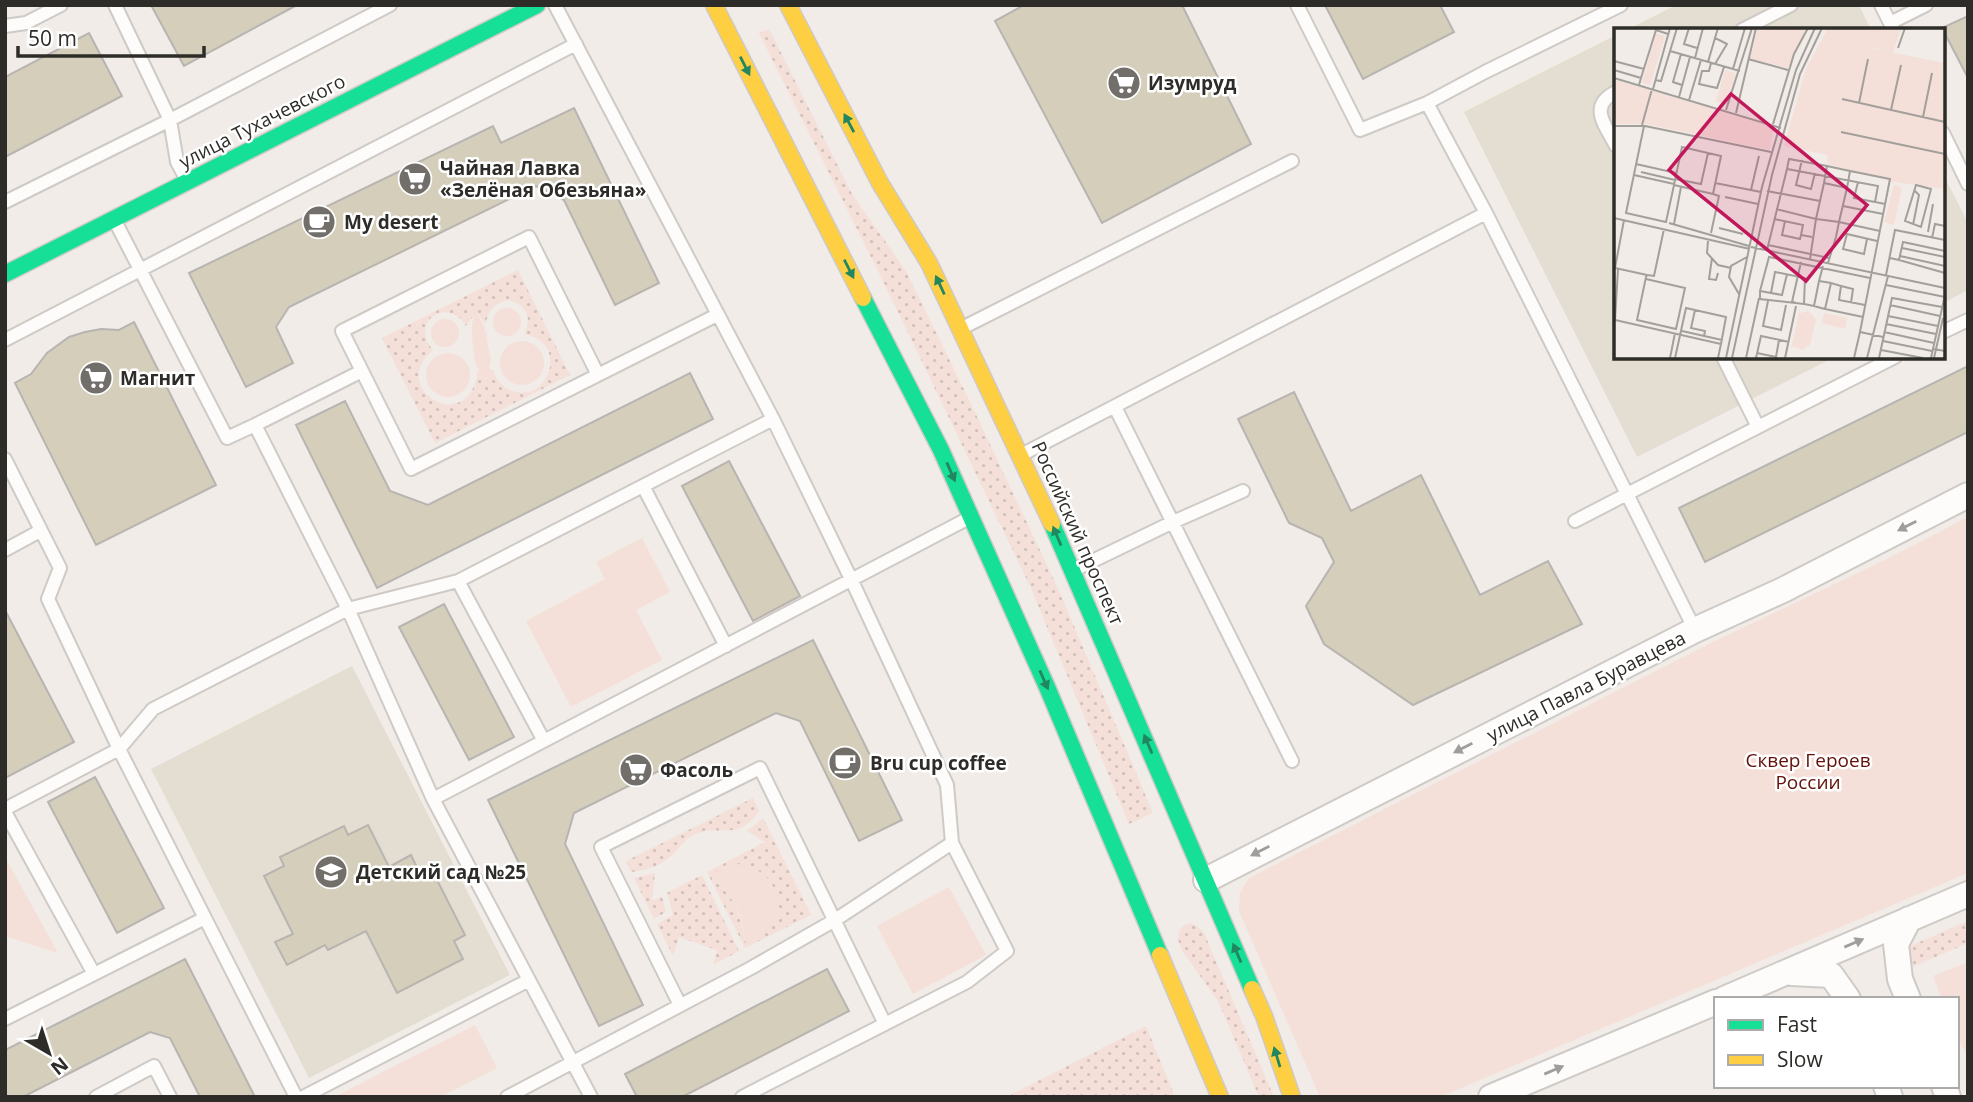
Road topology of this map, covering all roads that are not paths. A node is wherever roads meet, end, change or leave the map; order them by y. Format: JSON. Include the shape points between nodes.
{"nodes":[{"id":1,"x":61,"y":5,"type":"edge"},
{"id":2,"x":115,"y":5,"type":"edge"},
{"id":3,"x":390,"y":5,"type":"edge"},
{"id":4,"x":537,"y":5,"type":"edge"},
{"id":5,"x":555,"y":5,"type":"edge"},
{"id":6,"x":714,"y":5,"type":"edge"},
{"id":7,"x":788,"y":5,"type":"edge"},
{"id":8,"x":1297,"y":5,"type":"edge"},
{"id":9,"x":1620,"y":5,"type":"edge"},
{"id":10,"x":1791,"y":5,"type":"edge"},
{"id":11,"x":1881,"y":5,"type":"edge"},
{"id":12,"x":1926,"y":5,"type":"edge"},
{"id":13,"x":5,"y":26,"type":"edge"},
{"id":14,"x":1891,"y":27,"type":"edge"},
{"id":15,"x":1746,"y":28,"type":"edge"},
{"id":16,"x":576,"y":44,"type":"junction"},
{"id":17,"x":1614,"y":93,"type":"edge"},
{"id":18,"x":1427,"y":103,"type":"junction"},
{"id":19,"x":170,"y":120,"type":"junction"},
{"id":20,"x":1945,"y":137,"type":"edge"},
{"id":21,"x":1614,"y":142,"type":"edge"},
{"id":22,"x":1292,"y":160,"type":"dead end"},
{"id":23,"x":188,"y":182,"type":"junction"},
{"id":24,"x":1968,"y":184,"type":"edge"},
{"id":25,"x":5,"y":202,"type":"edge"},
{"id":26,"x":1486,"y":213,"type":"junction"},
{"id":27,"x":114,"y":220,"type":"junction"},
{"id":28,"x":141,"y":271,"type":"junction"},
{"id":29,"x":5,"y":274,"type":"edge"},
{"id":30,"x":717,"y":315,"type":"junction"},
{"id":31,"x":1968,"y":320,"type":"edge"},
{"id":32,"x":960,"y":329,"type":"junction"},
{"id":33,"x":1945,"y":331,"type":"edge"},
{"id":34,"x":5,"y":340,"type":"edge"},
{"id":35,"x":1724,"y":359,"type":"edge"},
{"id":36,"x":1891,"y":359,"type":"edge"},
{"id":37,"x":362,"y":371,"type":"junction"},
{"id":38,"x":598,"y":375,"type":"junction"},
{"id":39,"x":1115,"y":407,"type":"junction"},
{"id":40,"x":773,"y":419,"type":"junction"},
{"id":41,"x":256,"y":425,"type":"junction"},
{"id":42,"x":1758,"y":427,"type":"junction"},
{"id":43,"x":1021,"y":455,"type":"junction"},
{"id":44,"x":5,"y":459,"type":"edge"},
{"id":45,"x":643,"y":486,"type":"junction"},
{"id":46,"x":1243,"y":491,"type":"dead end"},
{"id":47,"x":1627,"y":494,"type":"junction"},
{"id":48,"x":1968,"y":495,"type":"edge"},
{"id":49,"x":971,"y":517,"type":"junction"},
{"id":50,"x":1575,"y":521,"type":"dead end"},
{"id":51,"x":1173,"y":522,"type":"junction"},
{"id":52,"x":40,"y":531,"type":"junction"},
{"id":53,"x":5,"y":550,"type":"edge"},
{"id":54,"x":1073,"y":571,"type":"junction"},
{"id":55,"x":458,"y":581,"type":"junction"},
{"id":56,"x":852,"y":581,"type":"junction"},
{"id":57,"x":348,"y":609,"type":"junction"},
{"id":58,"x":1695,"y":631,"type":"junction"},
{"id":59,"x":726,"y":646,"type":"junction"},
{"id":60,"x":544,"y":741,"type":"junction"},
{"id":61,"x":119,"y":749,"type":"junction"},
{"id":62,"x":1292,"y":761,"type":"dead end"},
{"id":63,"x":433,"y":799,"type":"junction"},
{"id":64,"x":5,"y":811,"type":"edge"},
{"id":65,"x":952,"y":843,"type":"junction"},
{"id":66,"x":1206,"y":880,"type":"junction"},
{"id":67,"x":1968,"y":894,"type":"edge"},
{"id":68,"x":205,"y":918,"type":"junction"},
{"id":69,"x":1909,"y":919,"type":"junction"},
{"id":70,"x":835,"y":920,"type":"junction"},
{"id":71,"x":1786,"y":972,"type":"junction"},
{"id":72,"x":94,"y":974,"type":"junction"},
{"id":73,"x":529,"y":980,"type":"junction"},
{"id":74,"x":1729,"y":997,"type":"edge"},
{"id":75,"x":1846,"y":997,"type":"edge"},
{"id":76,"x":1907,"y":997,"type":"edge"},
{"id":77,"x":1714,"y":1003,"type":"edge"},
{"id":78,"x":680,"y":1005,"type":"junction"},
{"id":79,"x":5,"y":1019,"type":"edge"},
{"id":80,"x":885,"y":1024,"type":"junction"},
{"id":81,"x":573,"y":1063,"type":"junction"},
{"id":82,"x":96,"y":1097,"type":"edge"},
{"id":83,"x":170,"y":1097,"type":"edge"},
{"id":84,"x":296,"y":1097,"type":"edge"},
{"id":85,"x":303,"y":1097,"type":"edge"},
{"id":86,"x":507,"y":1097,"type":"edge"},
{"id":87,"x":591,"y":1097,"type":"edge"},
{"id":88,"x":742,"y":1097,"type":"edge"},
{"id":89,"x":1220,"y":1097,"type":"edge"},
{"id":90,"x":1292,"y":1097,"type":"edge"},
{"id":91,"x":1491,"y":1097,"type":"edge"}],
"edges":[{"from":1,"to":13,"type":"lane","via":[[26,23]]},
{"from":2,"to":19,"type":"lane"},
{"from":3,"to":19,"type":"lane"},
{"from":4,"to":23,"type":"main road","name":"улица Тухачевского"},
{"from":5,"to":16,"type":"lane"},
{"from":6,"to":49,"type":"main road","one_way":true},
{"from":32,"to":7,"type":"main road","name":"Российский проспект","one_way":true,"via":[[929,263],[880,183]]},
{"from":8,"to":18,"type":"lane","via":[[1360,130]]},
{"from":9,"to":18,"type":"lane"},
{"from":10,"to":15,"type":"lane"},
{"from":11,"to":14,"type":"lane"},
{"from":12,"to":14,"type":"lane"},
{"from":16,"to":28,"type":"lane"},
{"from":16,"to":30,"type":"lane"},
{"from":17,"to":21,"type":"lane","via":[[1602,102],[1600,114]]},
{"from":18,"to":26,"type":"lane"},
{"from":19,"to":23,"type":"lane","via":[[177,162]]},
{"from":19,"to":25,"type":"lane"},
{"from":20,"to":24,"type":"lane"},
{"from":22,"to":32,"type":"lane"},
{"from":23,"to":27,"type":"main road","name":"улица Тухачевского"},
{"from":26,"to":39,"type":"lane"},
{"from":26,"to":47,"type":"lane"},
{"from":27,"to":28,"type":"lane"},
{"from":27,"to":29,"type":"main road","name":"улица Тухачевского"},
{"from":28,"to":34,"type":"lane"},
{"from":28,"to":41,"type":"lane","via":[[227,438]]},
{"from":30,"to":38,"type":"lane"},
{"from":30,"to":40,"type":"lane"},
{"from":31,"to":33,"type":"lane"},
{"from":32,"to":43,"type":"main road","name":"Российский проспект"},
{"from":35,"to":42,"type":"lane"},
{"from":36,"to":42,"type":"lane"},
{"from":37,"to":38,"type":"lane","via":[[411,469]]},
{"from":37,"to":38,"type":"lane","via":[[342,331],[529,237]]},
{"from":37,"to":41,"type":"lane"},
{"from":39,"to":43,"type":"lane"},
{"from":39,"to":51,"type":"lane"},
{"from":40,"to":45,"type":"lane"},
{"from":40,"to":56,"type":"lane"},
{"from":41,"to":57,"type":"lane"},
{"from":42,"to":47,"type":"lane"},
{"from":54,"to":43,"type":"main road","name":"Российский проспект","one_way":true},
{"from":44,"to":52,"type":"lane"},
{"from":45,"to":55,"type":"lane"},
{"from":45,"to":59,"type":"lane"},
{"from":46,"to":51,"type":"lane"},
{"from":47,"to":50,"type":"lane"},
{"from":47,"to":58,"type":"lane"},
{"from":48,"to":58,"type":"street","name":"улица Павла Буравцева","one_way":true},
{"from":49,"to":56,"type":"lane"},
{"from":49,"to":89,"type":"main road","one_way":true},
{"from":51,"to":54,"type":"lane"},
{"from":51,"to":62,"type":"lane"},
{"from":52,"to":53,"type":"lane"},
{"from":52,"to":61,"type":"lane","via":[[60,568],[48,598]]},
{"from":66,"to":54,"type":"main road","name":"Российский проспект","one_way":true},
{"from":55,"to":57,"type":"lane"},
{"from":55,"to":60,"type":"lane"},
{"from":56,"to":59,"type":"lane"},
{"from":56,"to":65,"type":"lane","via":[[947,785]]},
{"from":57,"to":61,"type":"lane","via":[[153,709]]},
{"from":57,"to":63,"type":"lane"},
{"from":58,"to":66,"type":"street","name":"улица Павла Буравцева","one_way":true},
{"from":59,"to":60,"type":"lane"},
{"from":60,"to":63,"type":"lane"},
{"from":61,"to":64,"type":"lane"},
{"from":61,"to":68,"type":"lane"},
{"from":63,"to":73,"type":"lane"},
{"from":64,"to":72,"type":"lane"},
{"from":65,"to":70,"type":"lane"},
{"from":65,"to":80,"type":"lane","via":[[1007,951],[967,982]]},
{"from":90,"to":66,"type":"main road","name":"Российский проспект","one_way":true,"via":[[1264,1016]]},
{"from":67,"to":69,"type":"street"},
{"from":68,"to":72,"type":"lane"},
{"from":68,"to":84,"type":"lane"},
{"from":71,"to":69,"type":"street","one_way":true},
{"from":69,"to":76,"type":"street","via":[[1896,944]]},
{"from":70,"to":78,"type":"lane"},
{"from":70,"to":78,"type":"lane","via":[[760,768],[601,847]]},
{"from":70,"to":80,"type":"lane"},
{"from":71,"to":74,"type":"street"},
{"from":71,"to":75,"type":"street","via":[[1830,975]]},
{"from":72,"to":79,"type":"lane"},
{"from":73,"to":81,"type":"lane"},
{"from":73,"to":85,"type":"lane"},
{"from":91,"to":77,"type":"street","one_way":true},
{"from":78,"to":81,"type":"lane"},
{"from":80,"to":88,"type":"lane"},
{"from":81,"to":86,"type":"lane"},
{"from":81,"to":87,"type":"lane"},
{"from":82,"to":83,"type":"lane","via":[[154,1066]]}]}
